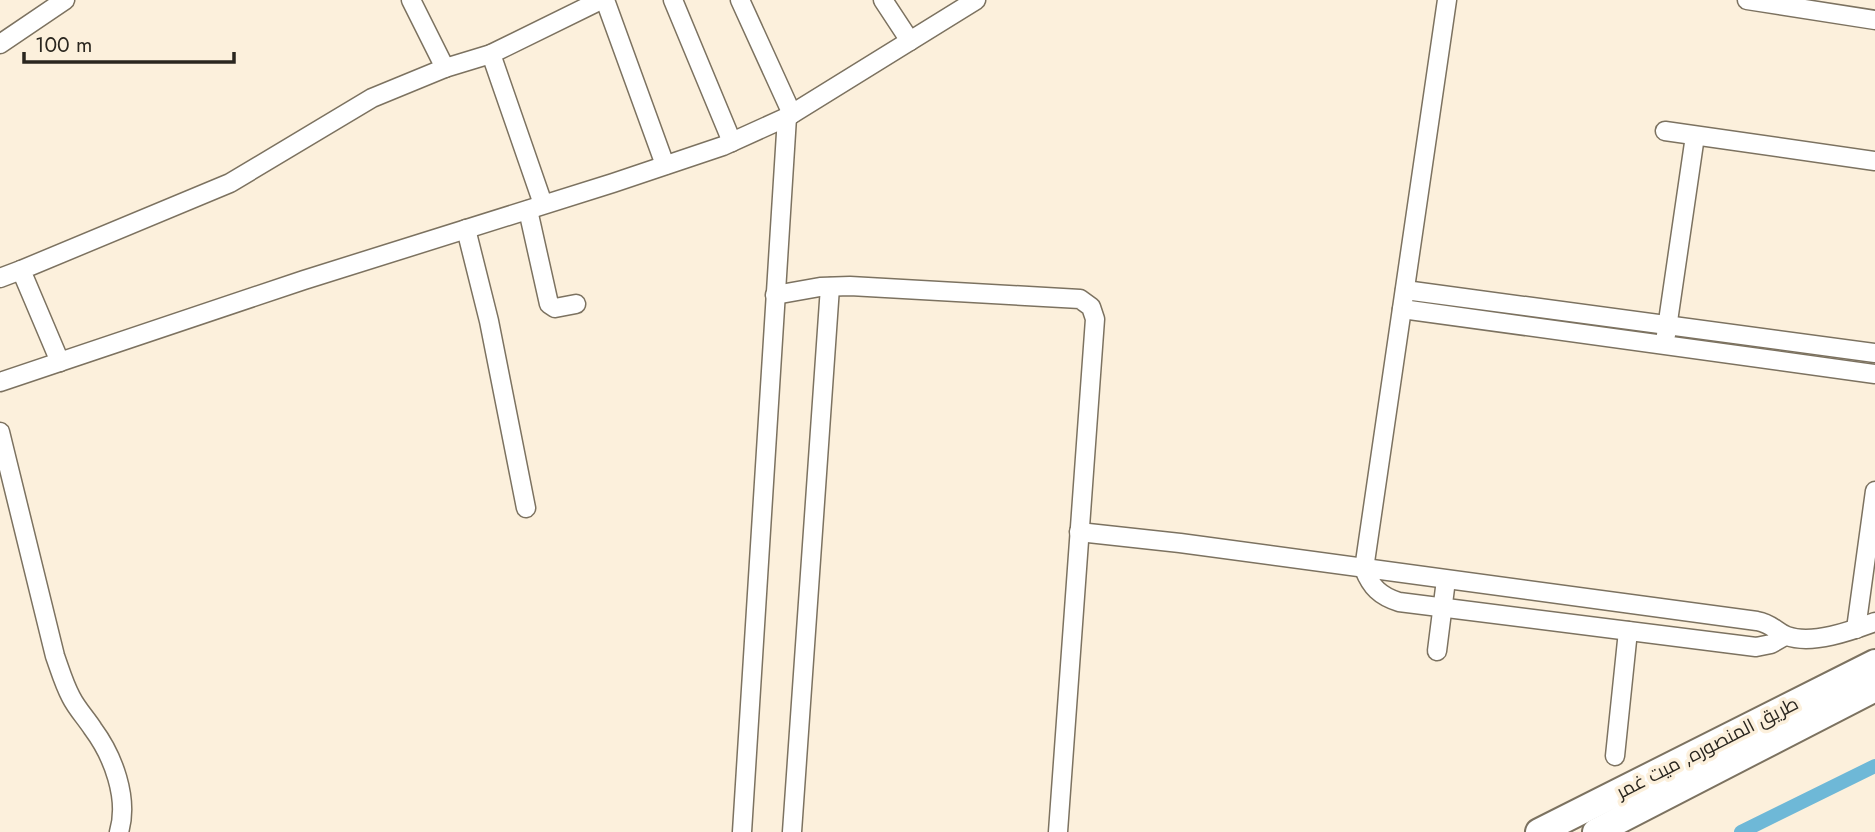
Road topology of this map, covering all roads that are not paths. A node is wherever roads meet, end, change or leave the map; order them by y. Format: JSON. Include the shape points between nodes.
{"nodes":[{"id":1,"x":65,"y":0,"type":"edge"},
{"id":2,"x":411,"y":0,"type":"edge"},
{"id":3,"x":603,"y":0,"type":"edge"},
{"id":4,"x":673,"y":0,"type":"edge"},
{"id":5,"x":740,"y":0,"type":"edge"},
{"id":6,"x":883,"y":0,"type":"edge"},
{"id":7,"x":1447,"y":0,"type":"edge"},
{"id":8,"x":1747,"y":0,"type":"edge"},
{"id":9,"x":1870,"y":0,"type":"edge"},
{"id":10,"x":1772,"y":2,"type":"edge"},
{"id":11,"x":966,"y":3,"type":"edge"},
{"id":12,"x":1822,"y":6,"type":"edge"},
{"id":13,"x":1871,"y":19,"type":"edge"},
{"id":14,"x":910,"y":41,"type":"junction"},
{"id":15,"x":0,"y":44,"type":"edge"},
{"id":16,"x":491,"y":54,"type":"junction"},
{"id":17,"x":445,"y":68,"type":"junction"},
{"id":18,"x":790,"y":116,"type":"junction"},
{"id":19,"x":1665,"y":131,"type":"dead end"},
{"id":20,"x":1695,"y":136,"type":"junction"},
{"id":21,"x":732,"y":142,"type":"junction"},
{"id":22,"x":1875,"y":161,"type":"edge"},
{"id":23,"x":665,"y":165,"type":"junction"},
{"id":24,"x":536,"y":207,"type":"junction"},
{"id":25,"x":466,"y":229,"type":"junction"},
{"id":26,"x":21,"y":270,"type":"junction"},
{"id":27,"x":0,"y":278,"type":"edge"},
{"id":28,"x":830,"y":287,"type":"junction"},
{"id":29,"x":1405,"y":290,"type":"junction"},
{"id":30,"x":775,"y":295,"type":"junction"},
{"id":31,"x":576,"y":304,"type":"dead end"},
{"id":32,"x":1402,"y":309,"type":"junction"},
{"id":33,"x":1668,"y":326,"type":"junction"},
{"id":34,"x":1665,"y":345,"type":"junction"},
{"id":35,"x":1875,"y":353,"type":"edge"},
{"id":36,"x":60,"y":362,"type":"junction"},
{"id":37,"x":1875,"y":374,"type":"edge"},
{"id":38,"x":0,"y":382,"type":"edge"},
{"id":39,"x":0,"y":432,"type":"edge"},
{"id":40,"x":1875,"y":491,"type":"edge"},
{"id":41,"x":526,"y":508,"type":"dead end"},
{"id":42,"x":1079,"y":532,"type":"junction"},
{"id":43,"x":1364,"y":569,"type":"junction"},
{"id":44,"x":1446,"y":580,"type":"junction"},
{"id":45,"x":1610,"y":601,"type":"junction"},
{"id":46,"x":1442,"y":608,"type":"junction"},
{"id":47,"x":1875,"y":622,"type":"edge"},
{"id":48,"x":1606,"y":628,"type":"junction"},
{"id":49,"x":1856,"y":629,"type":"junction"},
{"id":50,"x":1628,"y":631,"type":"junction"},
{"id":51,"x":1785,"y":636,"type":"junction"},
{"id":52,"x":1437,"y":651,"type":"dead end"},
{"id":53,"x":1875,"y":663,"type":"edge"},
{"id":54,"x":1875,"y":688,"type":"edge"},
{"id":55,"x":1750,"y":724,"type":"junction"},
{"id":56,"x":1761,"y":749,"type":"junction"},
{"id":57,"x":1615,"y":756,"type":"dead end"},
{"id":58,"x":119,"y":832,"type":"edge"},
{"id":59,"x":742,"y":832,"type":"edge"},
{"id":60,"x":792,"y":832,"type":"edge"},
{"id":61,"x":1058,"y":832,"type":"edge"},
{"id":62,"x":1539,"y":832,"type":"edge"},
{"id":63,"x":1596,"y":832,"type":"edge"}],
"edges":[{"from":1,"to":15,"type":"street"},
{"from":2,"to":17,"type":"street"},
{"from":3,"to":16,"type":"street"},
{"from":3,"to":23,"type":"street"},
{"from":4,"to":21,"type":"street"},
{"from":5,"to":18,"type":"street"},
{"from":6,"to":14,"type":"street"},
{"from":7,"to":29,"type":"street"},
{"from":8,"to":10,"type":"street"},
{"from":9,"to":13,"type":"street"},
{"from":10,"to":12,"type":"street"},
{"from":11,"to":14,"type":"street"},
{"from":12,"to":13,"type":"street"},
{"from":14,"to":18,"type":"street"},
{"from":16,"to":17,"type":"street"},
{"from":16,"to":24,"type":"street"},
{"from":17,"to":26,"type":"street","via":[[372,99],[230,183]]},
{"from":18,"to":21,"type":"street"},
{"from":18,"to":30,"type":"street"},
{"from":19,"to":20,"type":"street"},
{"from":20,"to":22,"type":"street"},
{"from":20,"to":33,"type":"street"},
{"from":21,"to":23,"type":"street"},
{"from":23,"to":24,"type":"street"},
{"from":24,"to":25,"type":"street"},
{"from":24,"to":31,"type":"street","via":[[550,304],[555,308]]},
{"from":25,"to":36,"type":"street"},
{"from":25,"to":41,"type":"street"},
{"from":26,"to":27,"type":"street"},
{"from":26,"to":36,"type":"street"},
{"from":28,"to":30,"type":"street"},
{"from":28,"to":42,"type":"street","via":[[1086,302],[1094,319]]},
{"from":28,"to":60,"type":"street"},
{"from":29,"to":32,"type":"street"},
{"from":29,"to":33,"type":"street"},
{"from":30,"to":59,"type":"street"},
{"from":32,"to":34,"type":"street"},
{"from":32,"to":43,"type":"street"},
{"from":33,"to":34,"type":"street"},
{"from":33,"to":35,"type":"street"},
{"from":34,"to":37,"type":"street"},
{"from":36,"to":38,"type":"street"},
{"from":39,"to":58,"type":"street","via":[[55,656],[71,699],[103,744],[117,781],[123,811]]},
{"from":40,"to":49,"type":"street"},
{"from":42,"to":43,"type":"street"},
{"from":42,"to":61,"type":"street"},
{"from":43,"to":44,"type":"street"},
{"from":43,"to":46,"type":"street","via":[[1369,581],[1387,598]]},
{"from":44,"to":45,"type":"street"},
{"from":44,"to":46,"type":"street"},
{"from":45,"to":48,"type":"street"},
{"from":45,"to":51,"type":"street","via":[[1766,622]]},
{"from":46,"to":48,"type":"street"},
{"from":46,"to":52,"type":"street"},
{"from":47,"to":49,"type":"street"},
{"from":48,"to":50,"type":"street"},
{"from":49,"to":51,"type":"street","via":[[1821,637]]},
{"from":50,"to":51,"type":"street","via":[[1756,647]]},
{"from":50,"to":57,"type":"street"},
{"from":53,"to":55,"type":"highway","name":"طريق المنصوره, ميت غمر"},
{"from":54,"to":56,"type":"highway","name":"طريق المنصوره, ميت غمر"},
{"from":55,"to":56,"type":"highway"},
{"from":55,"to":62,"type":"highway","name":"طريق المنصوره, ميت غمر"},
{"from":56,"to":63,"type":"highway","name":"طريق المنصوره, ميت غمر"}]}
